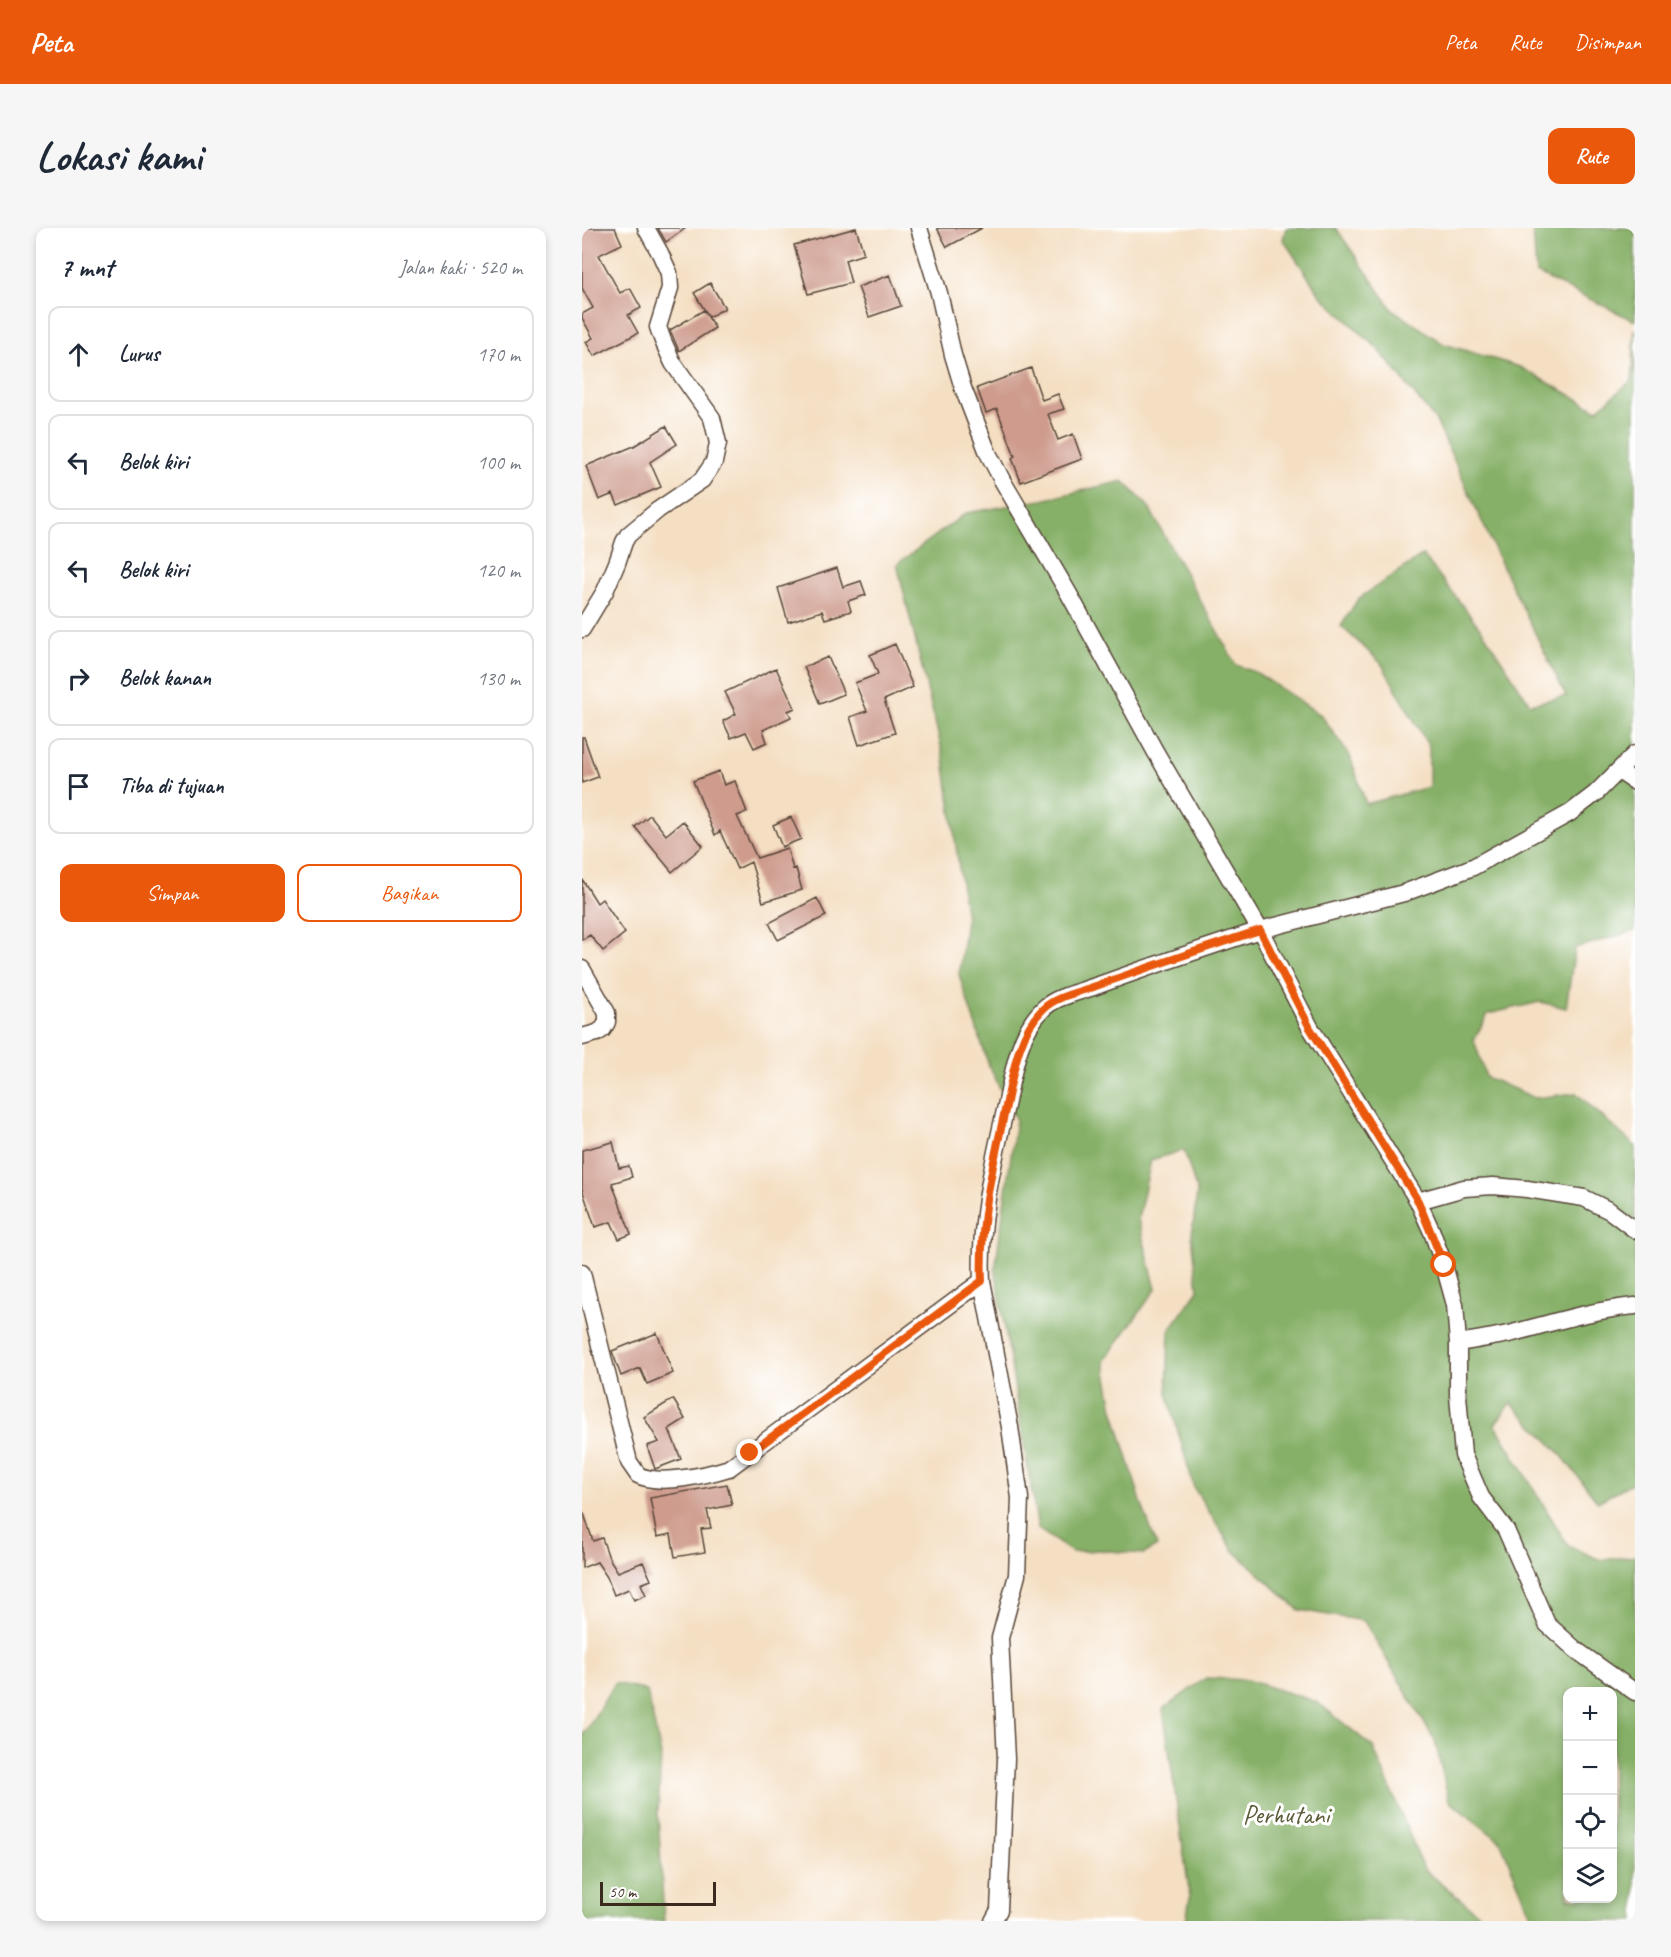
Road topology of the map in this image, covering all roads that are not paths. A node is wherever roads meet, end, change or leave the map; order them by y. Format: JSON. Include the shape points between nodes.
{"nodes":[{"id":1,"x":646,"y":228,"type":"edge"},
{"id":2,"x":919,"y":228,"type":"edge"},
{"id":3,"x":582,"y":629,"type":"edge"},
{"id":4,"x":1635,"y":754,"type":"edge"},
{"id":5,"x":1619,"y":771,"type":"junction"},
{"id":6,"x":1635,"y":782,"type":"edge"},
{"id":7,"x":1260,"y":930,"type":"junction"},
{"id":8,"x":582,"y":969,"type":"edge"},
{"id":9,"x":582,"y":1037,"type":"edge"},
{"id":10,"x":1418,"y":1201,"type":"junction"},
{"id":11,"x":1635,"y":1230,"type":"edge"},
{"id":12,"x":582,"y":1273,"type":"edge"},
{"id":13,"x":982,"y":1281,"type":"junction"},
{"id":14,"x":1635,"y":1306,"type":"edge"},
{"id":15,"x":1458,"y":1343,"type":"junction"},
{"id":16,"x":1635,"y":1692,"type":"edge"},
{"id":17,"x":993,"y":1921,"type":"edge"}],
"edges":[{"from":1,"to":3,"type":"street","via":[[669,273],[670,288],[658,327],[673,363],[712,418],[718,443],[714,462],[702,480],[628,535],[605,591]]},
{"from":2,"to":7,"type":"street","via":[[963,388],[988,453],[1155,752]]},
{"from":4,"to":5,"type":"street"},
{"from":5,"to":6,"type":"street"},
{"from":5,"to":7,"type":"street","via":[[1570,813],[1473,867],[1404,893]]},
{"from":7,"to":10,"type":"street","via":[[1310,1028]]},
{"from":7,"to":13,"type":"street","via":[[1059,999],[1031,1023],[991,1171],[984,1216]]},
{"from":8,"to":9,"type":"street","via":[[607,1013],[603,1029]]},
{"from":10,"to":11,"type":"street","via":[[1464,1188],[1527,1189],[1584,1198]]},
{"from":10,"to":15,"type":"street","via":[[1444,1265],[1455,1305]]},
{"from":12,"to":13,"type":"street","via":[[629,1462],[638,1475],[652,1480],[707,1475],[729,1468]]},
{"from":13,"to":17,"type":"street","via":[[1020,1498],[1017,1575],[1000,1638],[1006,1759],[999,1910]]},
{"from":14,"to":15,"type":"street"},
{"from":15,"to":16,"type":"street","via":[[1461,1444],[1481,1497],[1506,1530],[1547,1624]]}]}
